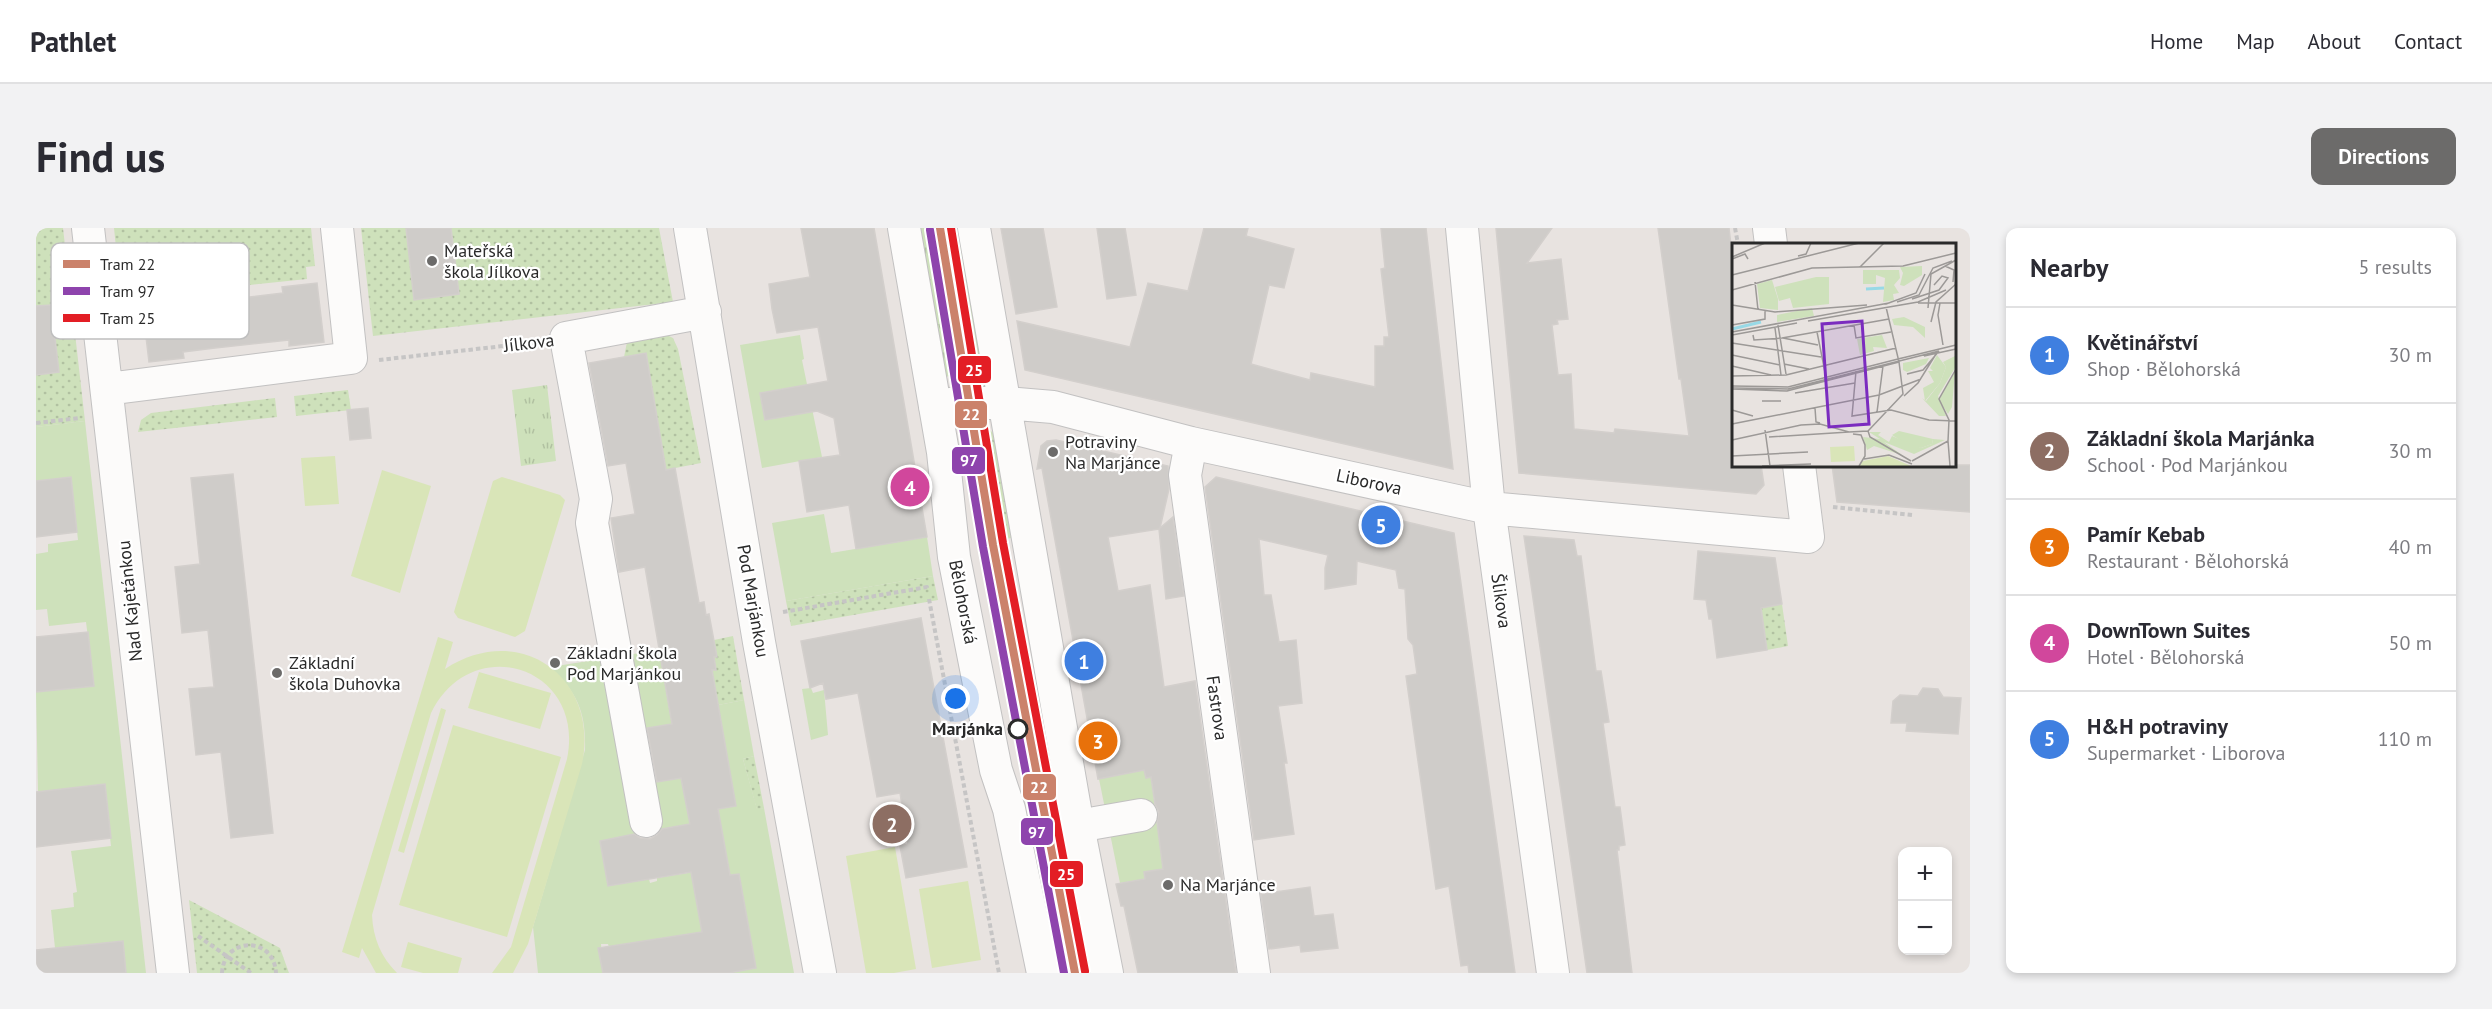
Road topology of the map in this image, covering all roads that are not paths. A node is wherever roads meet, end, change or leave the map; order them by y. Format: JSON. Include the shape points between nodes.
{"nodes":[{"id":1,"x":88,"y":228,"type":"edge"},
{"id":2,"x":336,"y":228,"type":"edge"},
{"id":3,"x":690,"y":228,"type":"edge"},
{"id":4,"x":904,"y":228,"type":"edge"},
{"id":5,"x":974,"y":228,"type":"edge"},
{"id":6,"x":1462,"y":228,"type":"edge"},
{"id":7,"x":1769,"y":228,"type":"edge"},
{"id":8,"x":90,"y":243,"type":"edge"},
{"id":9,"x":1771,"y":243,"type":"edge"},
{"id":10,"x":705,"y":312,"type":"junction"},
{"id":11,"x":101,"y":339,"type":"edge"},
{"id":12,"x":108,"y":402,"type":"junction"},
{"id":13,"x":1005,"y":403,"type":"junction"},
{"id":14,"x":935,"y":407,"type":"junction"},
{"id":15,"x":1191,"y":443,"type":"junction"},
{"id":16,"x":1799,"y":466,"type":"edge"},
{"id":17,"x":1489,"y":508,"type":"junction"},
{"id":18,"x":1141,"y":814,"type":"dead end"},
{"id":19,"x":646,"y":821,"type":"dead end"},
{"id":20,"x":1077,"y":826,"type":"junction"},
{"id":21,"x":173,"y":973,"type":"edge"},
{"id":22,"x":820,"y":973,"type":"edge"},
{"id":23,"x":1043,"y":973,"type":"edge"},
{"id":24,"x":1107,"y":973,"type":"edge"},
{"id":25,"x":1254,"y":973,"type":"edge"},
{"id":26,"x":1553,"y":973,"type":"edge"}],
"edges":[{"from":1,"to":8,"type":"street","name":"Nad Kajetánkou"},
{"from":2,"to":12,"type":"street","via":[[351,358]]},
{"from":3,"to":10,"type":"street","name":"Pod Marjánkou"},
{"from":4,"to":14,"type":"street","name":"Bělohorská"},
{"from":5,"to":13,"type":"street"},
{"from":6,"to":17,"type":"street","name":"Šlikova"},
{"from":7,"to":9,"type":"street"},
{"from":10,"to":19,"type":"street","name":"Jílkova","via":[[566,338],[596,499],[592,523]]},
{"from":10,"to":22,"type":"street","name":"Pod Marjánkou","via":[[759,642]]},
{"from":11,"to":12,"type":"street","name":"Nad Kajetánkou"},
{"from":12,"to":21,"type":"street","name":"Nad Kajetánkou"},
{"from":13,"to":14,"type":"street","name":"Liborova"},
{"from":13,"to":15,"type":"street","name":"Liborova","via":[[1053,407]]},
{"from":13,"to":20,"type":"street"},
{"from":14,"to":23,"type":"street","name":"Bělohorská","via":[[956,568],[996,770],[1009,810]]},
{"from":15,"to":17,"type":"street","name":"Liborova"},
{"from":15,"to":25,"type":"street","name":"Fastrova","via":[[1185,475]]},
{"from":16,"to":17,"type":"street","name":"Liborova","via":[[1808,537]]},
{"from":17,"to":26,"type":"street","name":"Šlikova"},
{"from":18,"to":20,"type":"street"},
{"from":20,"to":24,"type":"street"}]}
